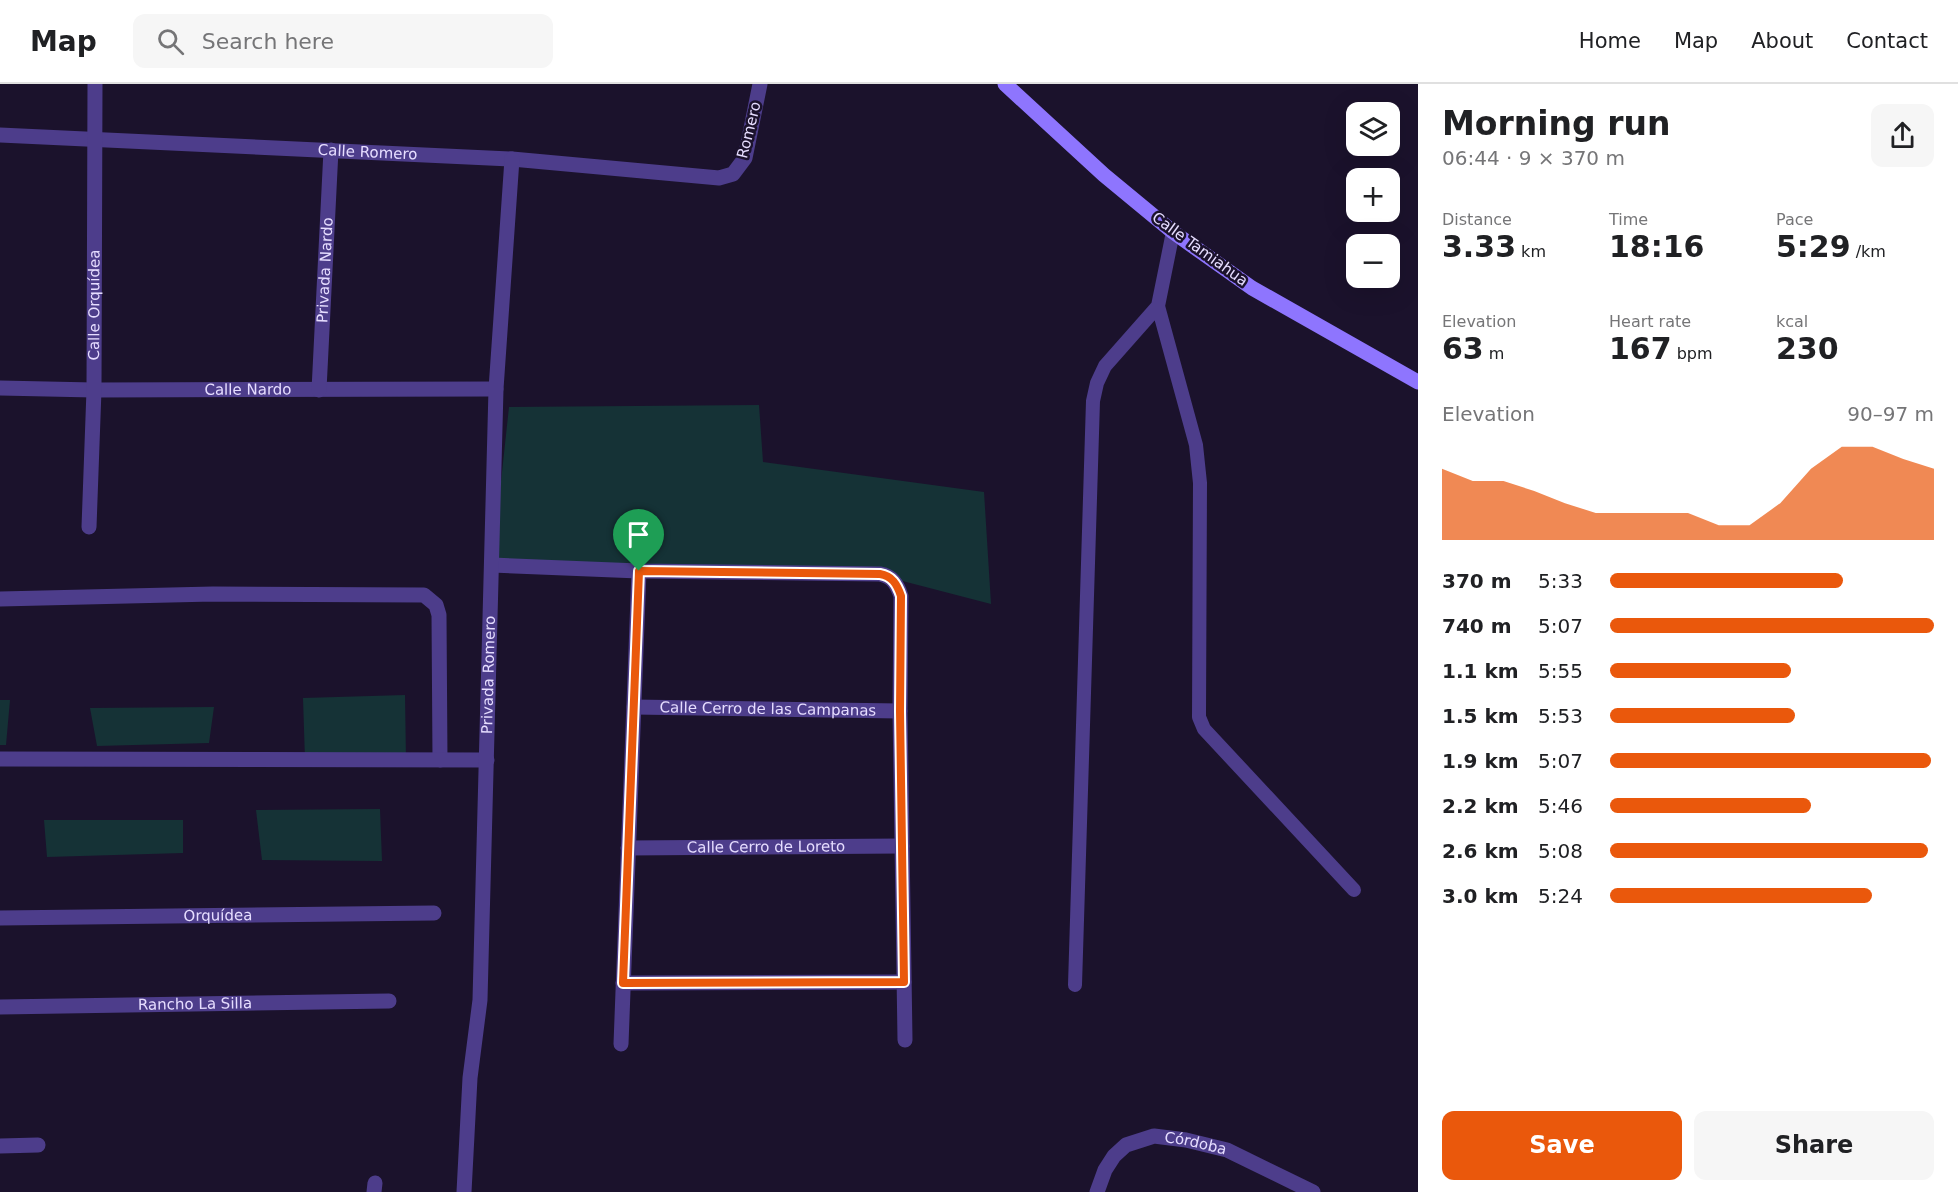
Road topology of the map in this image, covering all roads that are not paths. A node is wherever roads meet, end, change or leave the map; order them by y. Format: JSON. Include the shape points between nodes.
{"nodes":[{"id":1,"x":95,"y":84,"type":"edge"},
{"id":2,"x":760,"y":84,"type":"edge"},
{"id":3,"x":1005,"y":84,"type":"edge"},
{"id":4,"x":0,"y":135,"type":"edge"},
{"id":5,"x":95,"y":139,"type":"junction"},
{"id":6,"x":331,"y":150,"type":"junction"},
{"id":7,"x":512,"y":159,"type":"junction"},
{"id":8,"x":733,"y":174,"type":"joint"},
{"id":9,"x":1173,"y":232,"type":"junction"},
{"id":10,"x":1158,"y":306,"type":"junction"},
{"id":11,"x":1418,"y":382,"type":"edge"},
{"id":12,"x":0,"y":388,"type":"edge"},
{"id":13,"x":496,"y":389,"type":"junction"},
{"id":14,"x":94,"y":390,"type":"junction"},
{"id":15,"x":319,"y":390,"type":"junction"},
{"id":16,"x":89,"y":527,"type":"dead end"},
{"id":17,"x":492,"y":565,"type":"junction"},
{"id":18,"x":639,"y":571,"type":"junction"},
{"id":19,"x":0,"y":599,"type":"edge"},
{"id":20,"x":634,"y":707,"type":"junction"},
{"id":21,"x":900,"y":711,"type":"junction"},
{"id":22,"x":0,"y":759,"type":"edge"},
{"id":23,"x":440,"y":760,"type":"junction"},
{"id":24,"x":487,"y":760,"type":"junction"},
{"id":25,"x":902,"y":846,"type":"junction"},
{"id":26,"x":628,"y":848,"type":"junction"},
{"id":27,"x":1354,"y":890,"type":"dead end"},
{"id":28,"x":434,"y":913,"type":"dead end"},
{"id":29,"x":0,"y":918,"type":"edge"},
{"id":30,"x":904,"y":982,"type":"junction"},
{"id":31,"x":623,"y":983,"type":"junction"},
{"id":32,"x":1075,"y":985,"type":"dead end"},
{"id":33,"x":389,"y":1001,"type":"dead end"},
{"id":34,"x":0,"y":1006,"type":"edge"},
{"id":35,"x":905,"y":1040,"type":"dead end"},
{"id":36,"x":621,"y":1044,"type":"dead end"},
{"id":37,"x":38,"y":1145,"type":"dead end"},
{"id":38,"x":0,"y":1146,"type":"edge"},
{"id":39,"x":464,"y":1192,"type":"edge"},
{"id":40,"x":1097,"y":1192,"type":"edge"},
{"id":41,"x":1313,"y":1192,"type":"edge"}],
"edges":[{"from":1,"to":5,"type":"street","name":"Calle Orquídea"},
{"from":2,"to":8,"type":"street","name":"Romero","via":[[746,158]]},
{"from":3,"to":9,"type":"street","name":"Calle Tamiahua"},
{"from":4,"to":5,"type":"street","name":"Calle Romero"},
{"from":5,"to":6,"type":"street","name":"Calle Romero"},
{"from":5,"to":14,"type":"street","name":"Calle Orquídea"},
{"from":6,"to":7,"type":"street","name":"Calle Romero"},
{"from":6,"to":15,"type":"street","name":"Privada Nardo"},
{"from":7,"to":8,"type":"street","name":"Calle Romero","via":[[705,178]]},
{"from":7,"to":13,"type":"street","name":"Privada Romero"},
{"from":9,"to":10,"type":"lane"},
{"from":9,"to":11,"type":"street","name":"Calle Tamiahua","via":[[1252,288]]},
{"from":10,"to":27,"type":"lane","via":[[1196,445],[1199,473],[1201,724]]},
{"from":10,"to":32,"type":"lane","via":[[1105,366],[1093,401]]},
{"from":12,"to":14,"type":"street","name":"Calle Nardo"},
{"from":13,"to":15,"type":"street","name":"Calle Nardo"},
{"from":13,"to":17,"type":"street","name":"Privada Romero"},
{"from":14,"to":15,"type":"street","name":"Calle Nardo"},
{"from":14,"to":16,"type":"street","name":"Calle Orquídea"},
{"from":17,"to":18,"type":"street"},
{"from":17,"to":24,"type":"street","name":"Privada Romero"},
{"from":18,"to":20,"type":"street"},
{"from":18,"to":21,"type":"street","via":[[880,574],[891,578],[901,596]]},
{"from":19,"to":23,"type":"street","via":[[424,595],[436,605],[439,615]]},
{"from":20,"to":21,"type":"street","name":"Calle Cerro de las Campanas"},
{"from":20,"to":26,"type":"street"},
{"from":21,"to":25,"type":"street"},
{"from":22,"to":23,"type":"street"},
{"from":23,"to":24,"type":"street"},
{"from":24,"to":39,"type":"street","name":"Privada Romero","via":[[480,1000],[470,1078]]},
{"from":25,"to":26,"type":"street","name":"Calle Cerro de Loreto"},
{"from":25,"to":30,"type":"street"},
{"from":26,"to":31,"type":"street"},
{"from":28,"to":29,"type":"street","name":"Orquídea"},
{"from":30,"to":31,"type":"street"},
{"from":30,"to":35,"type":"street"},
{"from":31,"to":36,"type":"street"},
{"from":33,"to":34,"type":"street","name":"Rancho La Silla"},
{"from":37,"to":38,"type":"street"},
{"from":40,"to":41,"type":"street","name":"Córdoba","via":[[1114,1156],[1126,1145],[1154,1136],[1227,1150]]}]}
